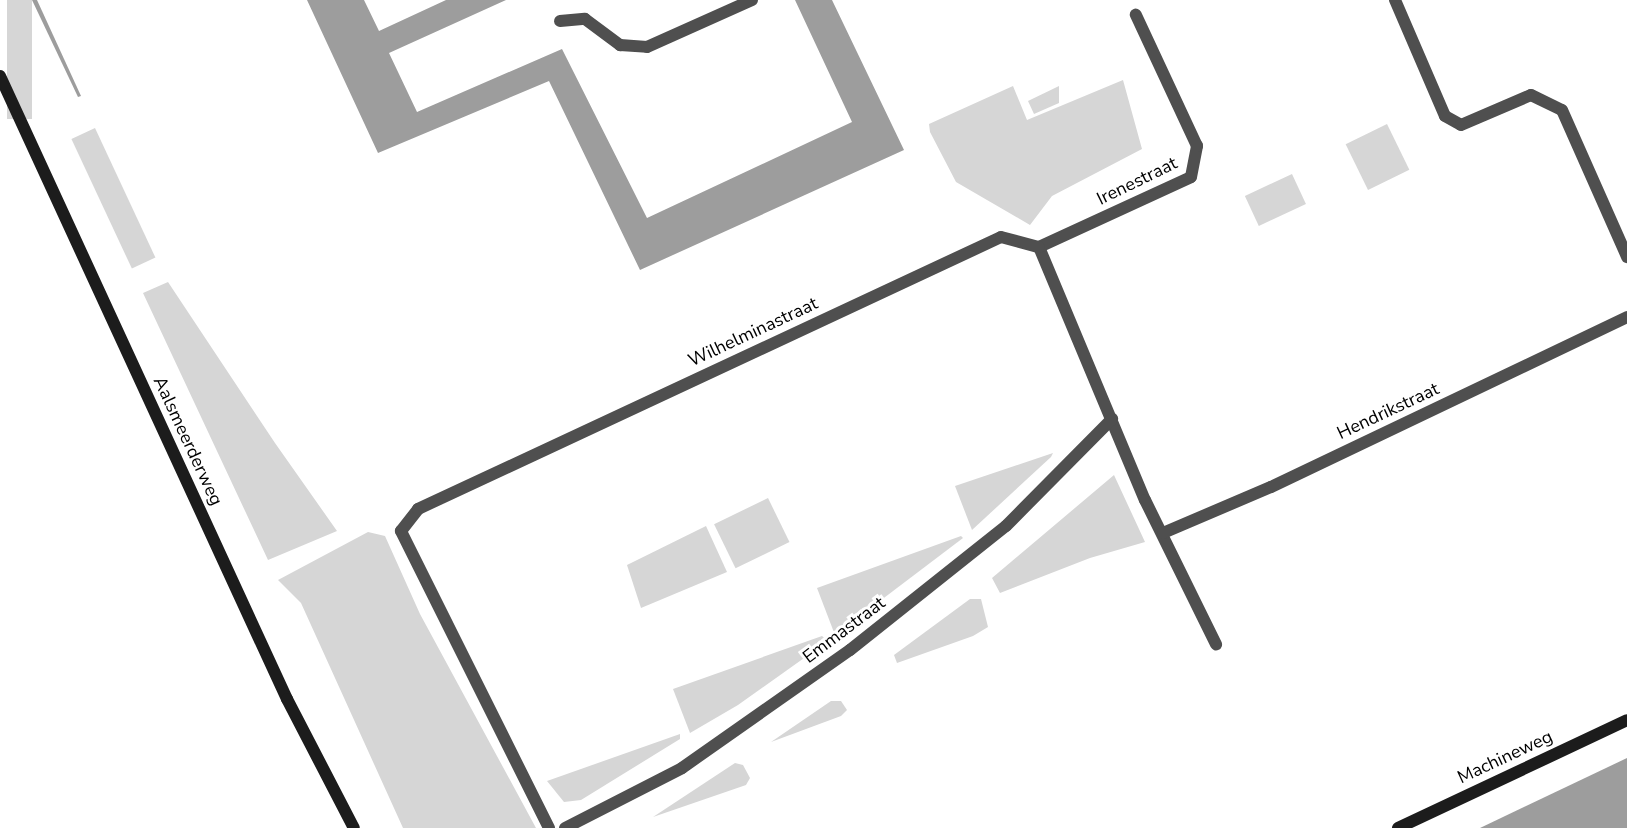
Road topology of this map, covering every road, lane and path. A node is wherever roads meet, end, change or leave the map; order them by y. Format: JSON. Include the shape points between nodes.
{"nodes":[{"id":1,"x":752,"y":0,"type":"edge"},
{"id":2,"x":1395,"y":0,"type":"edge"},
{"id":3,"x":1136,"y":15,"type":"dead end"},
{"id":4,"x":560,"y":21,"type":"dead end"},
{"id":5,"x":0,"y":76,"type":"edge"},
{"id":6,"x":1039,"y":247,"type":"junction"},
{"id":7,"x":1627,"y":257,"type":"edge"},
{"id":8,"x":1627,"y":317,"type":"edge"},
{"id":9,"x":1112,"y":419,"type":"junction"},
{"id":10,"x":1163,"y":533,"type":"junction"},
{"id":11,"x":1216,"y":644,"type":"dead end"},
{"id":12,"x":1627,"y":720,"type":"edge"},
{"id":13,"x":350,"y":825,"type":"edge"},
{"id":14,"x":549,"y":828,"type":"edge"},
{"id":15,"x":565,"y":828,"type":"edge"},
{"id":16,"x":1398,"y":828,"type":"edge"}],
"edges":[{"from":1,"to":4,"type":"street","via":[[647,47],[620,45],[585,19]]},
{"from":2,"to":7,"type":"street","via":[[1445,116],[1461,124],[1531,95],[1562,110]]},
{"from":3,"to":6,"type":"street","name":"Irenestraat","via":[[1197,146],[1191,177]]},
{"from":5,"to":13,"type":"street","name":"Aalsmeerderweg","via":[[287,699]]},
{"from":6,"to":9,"type":"street"},
{"from":6,"to":14,"type":"street","name":"Wilhelminastraat","via":[[1001,237],[418,508],[401,531]]},
{"from":8,"to":10,"type":"street","name":"Hendrikstraat","via":[[1271,487]]},
{"from":9,"to":10,"type":"street"},
{"from":9,"to":15,"type":"street","name":"Emmastraat","via":[[1006,526],[850,650],[681,768]]},
{"from":10,"to":11,"type":"street"},
{"from":12,"to":16,"type":"street","name":"Machineweg"}]}
